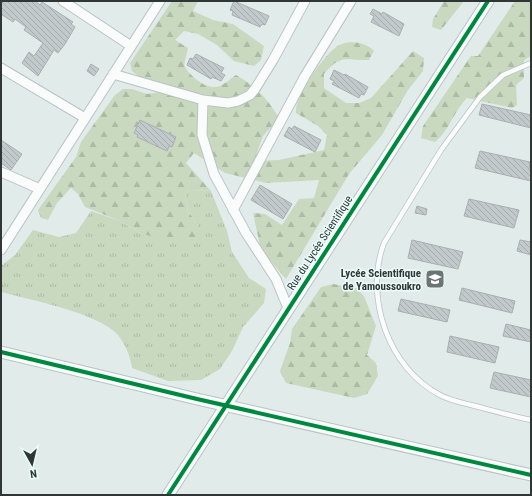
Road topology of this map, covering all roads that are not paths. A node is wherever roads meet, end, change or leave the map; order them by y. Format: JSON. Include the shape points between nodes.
{"nodes":[{"id":1,"x":63,"y":1,"type":"edge"},
{"id":2,"x":160,"y":1,"type":"edge"},
{"id":3,"x":305,"y":1,"type":"edge"},
{"id":4,"x":351,"y":1,"type":"edge"},
{"id":5,"x":488,"y":1,"type":"edge"},
{"id":6,"x":131,"y":46,"type":"junction"},
{"id":7,"x":531,"y":63,"type":"edge"},
{"id":8,"x":1,"y":68,"type":"edge"},
{"id":9,"x":113,"y":74,"type":"junction"},
{"id":10,"x":203,"y":100,"type":"junction"},
{"id":11,"x":86,"y":118,"type":"junction"},
{"id":12,"x":1,"y":172,"type":"edge"},
{"id":13,"x":40,"y":190,"type":"junction"},
{"id":14,"x":233,"y":210,"type":"junction"},
{"id":15,"x":1,"y":250,"type":"edge"},
{"id":16,"x":288,"y":308,"type":"junction"},
{"id":17,"x":1,"y":352,"type":"edge"},
{"id":18,"x":226,"y":405,"type":"junction"},
{"id":19,"x":531,"y":420,"type":"edge"},
{"id":20,"x":531,"y":475,"type":"edge"},
{"id":21,"x":168,"y":495,"type":"edge"}],
"edges":[{"from":1,"to":6,"type":"street"},
{"from":2,"to":6,"type":"street"},
{"from":3,"to":10,"type":"street","via":[[273,60],[250,95],[228,103]]},
{"from":4,"to":14,"type":"street","via":[[304,76]]},
{"from":5,"to":16,"type":"street","name":"Rue du Lycée Scientifique"},
{"from":6,"to":9,"type":"street"},
{"from":7,"to":19,"type":"lane","via":[[504,76],[480,97],[441,150],[384,243],[376,273],[381,318],[397,353],[420,380],[434,392],[452,400]]},
{"from":8,"to":11,"type":"street"},
{"from":9,"to":10,"type":"street"},
{"from":9,"to":11,"type":"street"},
{"from":10,"to":14,"type":"street","via":[[202,135],[205,148],[214,174]]},
{"from":11,"to":13,"type":"street"},
{"from":12,"to":13,"type":"street"},
{"from":13,"to":15,"type":"street"},
{"from":14,"to":16,"type":"street","via":[[276,279]]},
{"from":16,"to":18,"type":"street","name":"Rue du Lycée Scientifique"},
{"from":17,"to":18,"type":"street"},
{"from":18,"to":20,"type":"street"},
{"from":18,"to":21,"type":"street","name":"Rue du Lycée Scientifique"}]}
